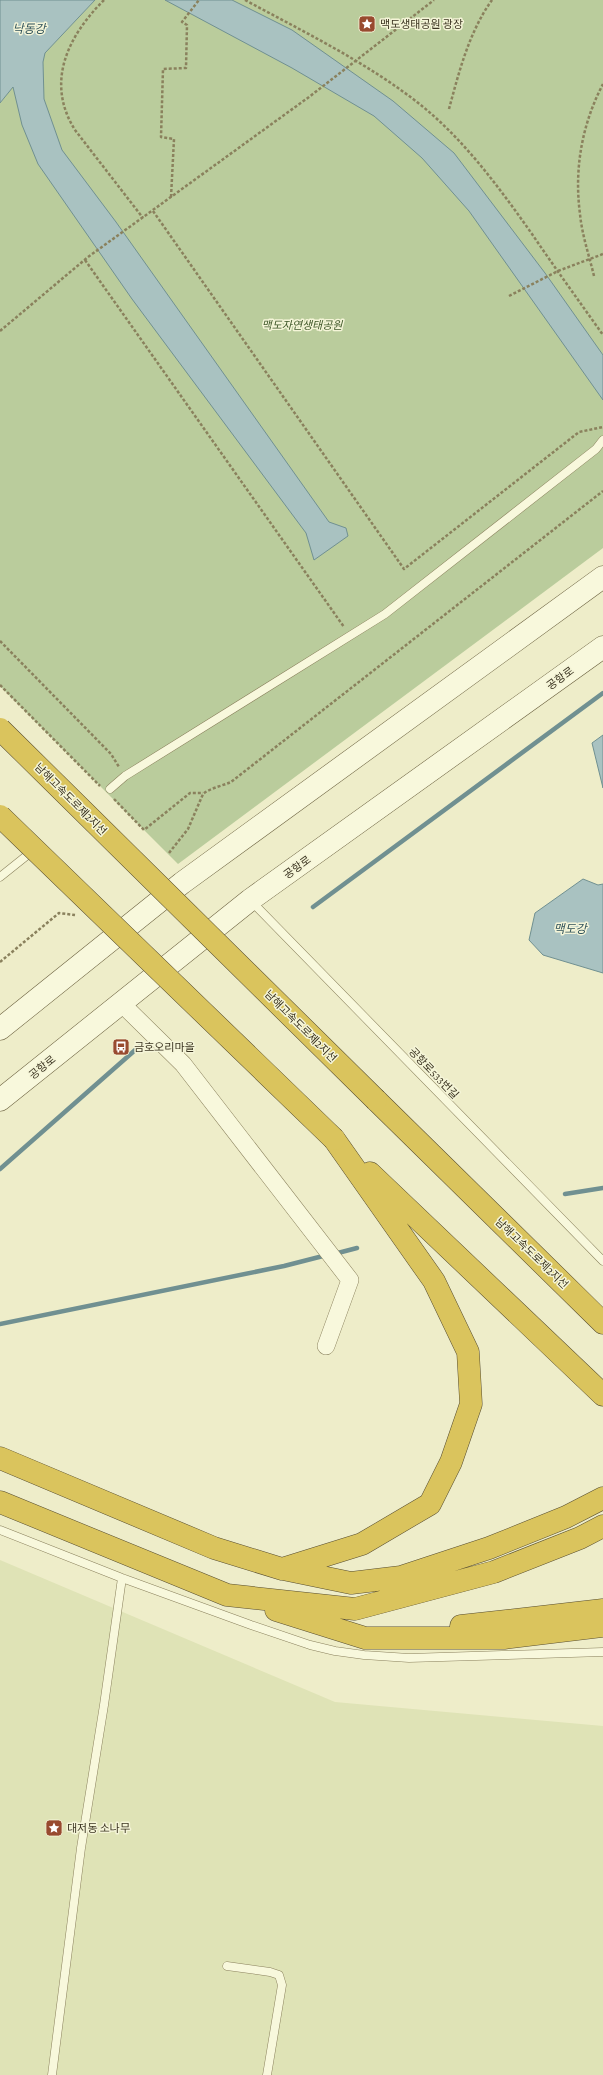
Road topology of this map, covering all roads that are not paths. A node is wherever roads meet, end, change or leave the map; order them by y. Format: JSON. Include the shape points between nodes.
{"nodes":[{"id":1,"x":603,"y":440,"type":"edge"},
{"id":2,"x":603,"y":577,"type":"edge"},
{"id":3,"x":603,"y":647,"type":"edge"},
{"id":4,"x":0,"y":729,"type":"edge"},
{"id":5,"x":108,"y":792,"type":"road end"},
{"id":6,"x":0,"y":816,"type":"edge"},
{"id":7,"x":30,"y":853,"type":"dead end"},
{"id":8,"x":0,"y":877,"type":"edge"},
{"id":9,"x":250,"y":900,"type":"junction"},
{"id":10,"x":121,"y":1003,"type":"junction"},
{"id":11,"x":0,"y":1029,"type":"edge"},
{"id":12,"x":0,"y":1100,"type":"edge"},
{"id":13,"x":334,"y":1139,"type":"junction"},
{"id":14,"x":603,"y":1261,"type":"edge"},
{"id":15,"x":520,"y":1316,"type":"junction"},
{"id":16,"x":603,"y":1323,"type":"edge"},
{"id":17,"x":326,"y":1346,"type":"dead end"},
{"id":18,"x":603,"y":1395,"type":"edge"},
{"id":19,"x":603,"y":1411,"type":"edge"},
{"id":20,"x":0,"y":1458,"type":"edge"},
{"id":21,"x":603,"y":1498,"type":"edge"},
{"id":22,"x":0,"y":1502,"type":"edge"},
{"id":23,"x":603,"y":1526,"type":"edge"},
{"id":24,"x":0,"y":1530,"type":"edge"},
{"id":25,"x":282,"y":1569,"type":"junction"},
{"id":26,"x":122,"y":1578,"type":"junction"},
{"id":27,"x":227,"y":1595,"type":"junction"},
{"id":28,"x":603,"y":1610,"type":"edge"},
{"id":29,"x":603,"y":1626,"type":"edge"},
{"id":30,"x":365,"y":1638,"type":"junction"},
{"id":31,"x":603,"y":1652,"type":"edge"},
{"id":32,"x":227,"y":1966,"type":"dead end"},
{"id":33,"x":52,"y":2075,"type":"edge"},
{"id":34,"x":267,"y":2075,"type":"edge"}],
"edges":[{"from":1,"to":5,"type":"lane","via":[[596,449],[385,614],[125,776]]},
{"from":2,"to":11,"type":"main road","via":[[182,883]]},
{"from":3,"to":9,"type":"main road","name":"공항로"},
{"from":4,"to":16,"type":"highway","name":"남해고속도로제2지선","bridge":true},
{"from":6,"to":13,"type":"highway","bridge":true},
{"from":7,"to":8,"type":"lane"},
{"from":9,"to":10,"type":"main road","name":"공항로"},
{"from":9,"to":14,"type":"lane","name":"공항로533번길"},
{"from":10,"to":12,"type":"main road","name":"공항로"},
{"from":10,"to":17,"type":"street","via":[[183,1064],[350,1280]]},
{"from":13,"to":15,"type":"highway"},
{"from":13,"to":25,"type":"highway","via":[[434,1281],[468,1352],[471,1404],[451,1462],[430,1504],[362,1544]]},
{"from":15,"to":18,"type":"highway"},
{"from":15,"to":19,"type":"highway"},
{"from":20,"to":25,"type":"highway","via":[[214,1548]]},
{"from":21,"to":25,"type":"highway","via":[[566,1517],[489,1548],[401,1577],[351,1583]]},
{"from":22,"to":27,"type":"highway"},
{"from":23,"to":27,"type":"highway","via":[[580,1538],[494,1572],[355,1609]]},
{"from":24,"to":26,"type":"lane"},
{"from":26,"to":31,"type":"lane","via":[[303,1643],[357,1654],[440,1658]]},
{"from":26,"to":33,"type":"lane","via":[[81,1848]]},
{"from":27,"to":30,"type":"highway"},
{"from":28,"to":30,"type":"highway"},
{"from":29,"to":30,"type":"highway","via":[[504,1638]]},
{"from":32,"to":34,"type":"lane","via":[[279,1975],[282,1985]]}]}
